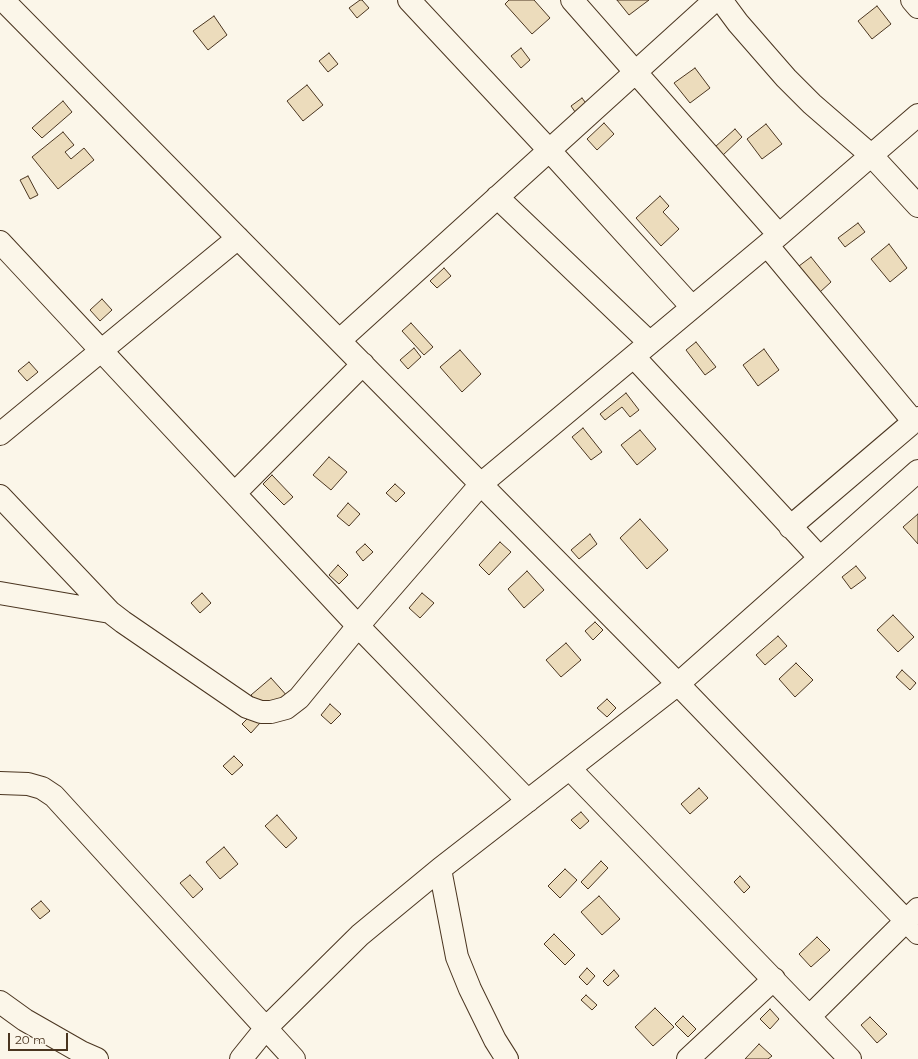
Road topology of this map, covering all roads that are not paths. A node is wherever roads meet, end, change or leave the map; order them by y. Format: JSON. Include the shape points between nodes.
{"nodes":[{"id":1,"x":3,"y":0,"type":"edge"},
{"id":2,"x":409,"y":0,"type":"edge"},
{"id":3,"x":572,"y":0,"type":"edge"},
{"id":4,"x":715,"y":0,"type":"edge"},
{"id":5,"x":721,"y":0,"type":"edge"},
{"id":6,"x":912,"y":0,"type":"edge"},
{"id":7,"x":918,"y":7,"type":"edge"},
{"id":8,"x":635,"y":72,"type":"junction"},
{"id":9,"x":918,"y":115,"type":"edge"},
{"id":10,"x":549,"y":150,"type":"junction"},
{"id":11,"x":872,"y":156,"type":"junction"},
{"id":12,"x":497,"y":197,"type":"junction"},
{"id":13,"x":918,"y":206,"type":"edge"},
{"id":14,"x":238,"y":238,"type":"junction"},
{"id":15,"x":773,"y":240,"type":"junction"},
{"id":16,"x":0,"y":242,"type":"edge"},
{"id":17,"x":692,"y":307,"type":"junction"},
{"id":18,"x":340,"y":340,"type":"junction"},
{"id":19,"x":642,"y":350,"type":"junction"},
{"id":20,"x":101,"y":351,"type":"junction"},
{"id":21,"x":364,"y":364,"type":"junction"},
{"id":22,"x":916,"y":420,"type":"edge"},
{"id":23,"x":0,"y":434,"type":"edge"},
{"id":24,"x":918,"y":472,"type":"edge"},
{"id":25,"x":481,"y":484,"type":"junction"},
{"id":26,"x":235,"y":493,"type":"junction"},
{"id":27,"x":0,"y":496,"type":"edge"},
{"id":28,"x":790,"y":527,"type":"junction"},
{"id":29,"x":820,"y":558,"type":"junction"},
{"id":30,"x":0,"y":593,"type":"edge"},
{"id":31,"x":110,"y":612,"type":"junction"},
{"id":32,"x":358,"y":626,"type":"junction"},
{"id":33,"x":678,"y":684,"type":"junction"},
{"id":34,"x":570,"y":769,"type":"junction"},
{"id":35,"x":0,"y":783,"type":"edge"},
{"id":36,"x":528,"y":801,"type":"junction"},
{"id":37,"x":440,"y":869,"type":"junction"},
{"id":38,"x":914,"y":921,"type":"edge"},
{"id":39,"x":774,"y":979,"type":"junction"},
{"id":40,"x":0,"y":1002,"type":"edge"},
{"id":41,"x":810,"y":1016,"type":"junction"},
{"id":42,"x":266,"y":1028,"type":"junction"},
{"id":43,"x":98,"y":1059,"type":"edge"},
{"id":44,"x":241,"y":1059,"type":"edge"},
{"id":45,"x":294,"y":1059,"type":"edge"},
{"id":46,"x":507,"y":1059,"type":"edge"},
{"id":47,"x":688,"y":1059,"type":"edge"},
{"id":48,"x":850,"y":1059,"type":"edge"}],
"edges":[{"from":1,"to":14,"type":"street"},
{"from":2,"to":10,"type":"street"},
{"from":3,"to":8,"type":"street"},
{"from":4,"to":8,"type":"street"},
{"from":5,"to":11,"type":"street","via":[[786,78]]},
{"from":6,"to":7,"type":"street"},
{"from":8,"to":10,"type":"street"},
{"from":8,"to":15,"type":"street"},
{"from":9,"to":11,"type":"street"},
{"from":10,"to":12,"type":"street"},
{"from":10,"to":17,"type":"street"},
{"from":11,"to":13,"type":"street"},
{"from":11,"to":15,"type":"street"},
{"from":12,"to":18,"type":"street"},
{"from":12,"to":19,"type":"street"},
{"from":14,"to":18,"type":"street"},
{"from":14,"to":20,"type":"street"},
{"from":15,"to":17,"type":"street"},
{"from":15,"to":22,"type":"street"},
{"from":16,"to":20,"type":"street"},
{"from":17,"to":19,"type":"street"},
{"from":18,"to":21,"type":"street"},
{"from":19,"to":25,"type":"street"},
{"from":19,"to":28,"type":"street"},
{"from":20,"to":23,"type":"street"},
{"from":20,"to":26,"type":"street"},
{"from":21,"to":25,"type":"street"},
{"from":21,"to":26,"type":"street"},
{"from":22,"to":28,"type":"street"},
{"from":24,"to":29,"type":"street"},
{"from":25,"to":32,"type":"street"},
{"from":25,"to":33,"type":"street"},
{"from":26,"to":32,"type":"street"},
{"from":27,"to":31,"type":"street"},
{"from":28,"to":29,"type":"street"},
{"from":29,"to":33,"type":"street"},
{"from":30,"to":31,"type":"street"},
{"from":31,"to":32,"type":"street","via":[[247,707],[261,712],[286,708],[299,698]]},
{"from":32,"to":36,"type":"street"},
{"from":33,"to":34,"type":"street"},
{"from":33,"to":38,"type":"street"},
{"from":34,"to":36,"type":"street"},
{"from":34,"to":39,"type":"street"},
{"from":35,"to":42,"type":"street","via":[[28,784],[42,788],[54,796]]},
{"from":36,"to":37,"type":"street"},
{"from":37,"to":42,"type":"street","via":[[360,935]]},
{"from":37,"to":46,"type":"street","via":[[457,957],[470,989]]},
{"from":38,"to":41,"type":"street"},
{"from":39,"to":41,"type":"street"},
{"from":39,"to":47,"type":"street"},
{"from":40,"to":43,"type":"street","via":[[25,1020]]},
{"from":41,"to":48,"type":"street"},
{"from":42,"to":44,"type":"street"},
{"from":42,"to":45,"type":"street"}]}
